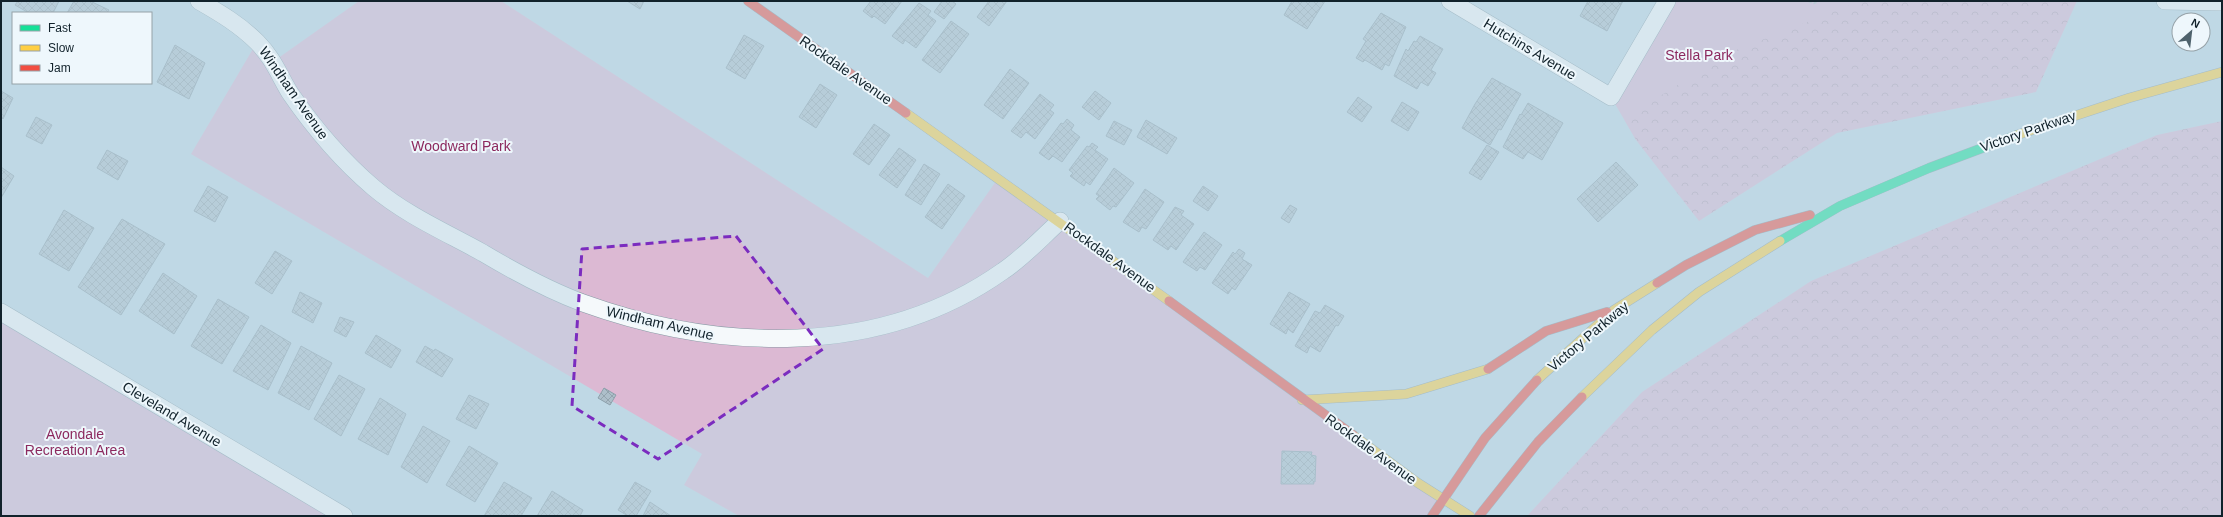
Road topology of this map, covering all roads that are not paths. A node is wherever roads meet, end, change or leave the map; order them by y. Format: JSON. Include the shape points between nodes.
{"nodes":[{"id":1,"x":199,"y":1,"type":"edge"},
{"id":2,"x":748,"y":1,"type":"edge"},
{"id":3,"x":1450,"y":1,"type":"edge"},
{"id":4,"x":1667,"y":1,"type":"edge"},
{"id":5,"x":2165,"y":1,"type":"edge"},
{"id":6,"x":2222,"y":2,"type":"edge"},
{"id":7,"x":2222,"y":72,"type":"edge"},
{"id":8,"x":1840,"y":206,"type":"junction"},
{"id":9,"x":1060,"y":221,"type":"junction"},
{"id":10,"x":1614,"y":310,"type":"junction"},
{"id":11,"x":1,"y":312,"type":"edge"},
{"id":12,"x":1302,"y":400,"type":"junction"},
{"id":13,"x":1442,"y":499,"type":"junction"},
{"id":14,"x":344,"y":516,"type":"edge"},
{"id":15,"x":1432,"y":516,"type":"edge"},
{"id":16,"x":1470,"y":516,"type":"edge"},
{"id":17,"x":1479,"y":516,"type":"edge"}],
"edges":[{"from":1,"to":9,"type":"street","name":"Windham Avenue","via":[[233,21],[257,42],[274,61],[288,89],[312,124],[346,163],[376,190],[401,207],[527,278],[581,302],[626,318],[692,333],[740,339],[788,339],[837,335],[876,328],[915,316],[961,296],[1004,271]]},
{"from":2,"to":9,"type":"street","name":"Rockdale Avenue"},
{"from":3,"to":4,"type":"street","name":"Hutchins Avenue","via":[[1611,97]]},
{"from":5,"to":6,"type":"street"},
{"from":7,"to":8,"type":"street","name":"Victory Parkway","via":[[2037,127],[1929,168]]},
{"from":8,"to":10,"type":"street","name":"Victory Parkway","via":[[1755,230],[1686,265]]},
{"from":8,"to":17,"type":"street","name":"Victory Parkway","via":[[1705,288],[1652,330],[1602,376],[1538,442]]},
{"from":9,"to":12,"type":"street","name":"Rockdale Avenue"},
{"from":10,"to":12,"type":"street","via":[[1546,331],[1488,369],[1406,394]]},
{"from":10,"to":13,"type":"street","name":"Victory Parkway","via":[[1527,389],[1485,438]]},
{"from":11,"to":14,"type":"street","name":"Cleveland Avenue"},
{"from":12,"to":13,"type":"street","name":"Rockdale Avenue"},
{"from":13,"to":15,"type":"street","name":"Victory Parkway"},
{"from":13,"to":16,"type":"street","name":"Rockdale Avenue"}]}
